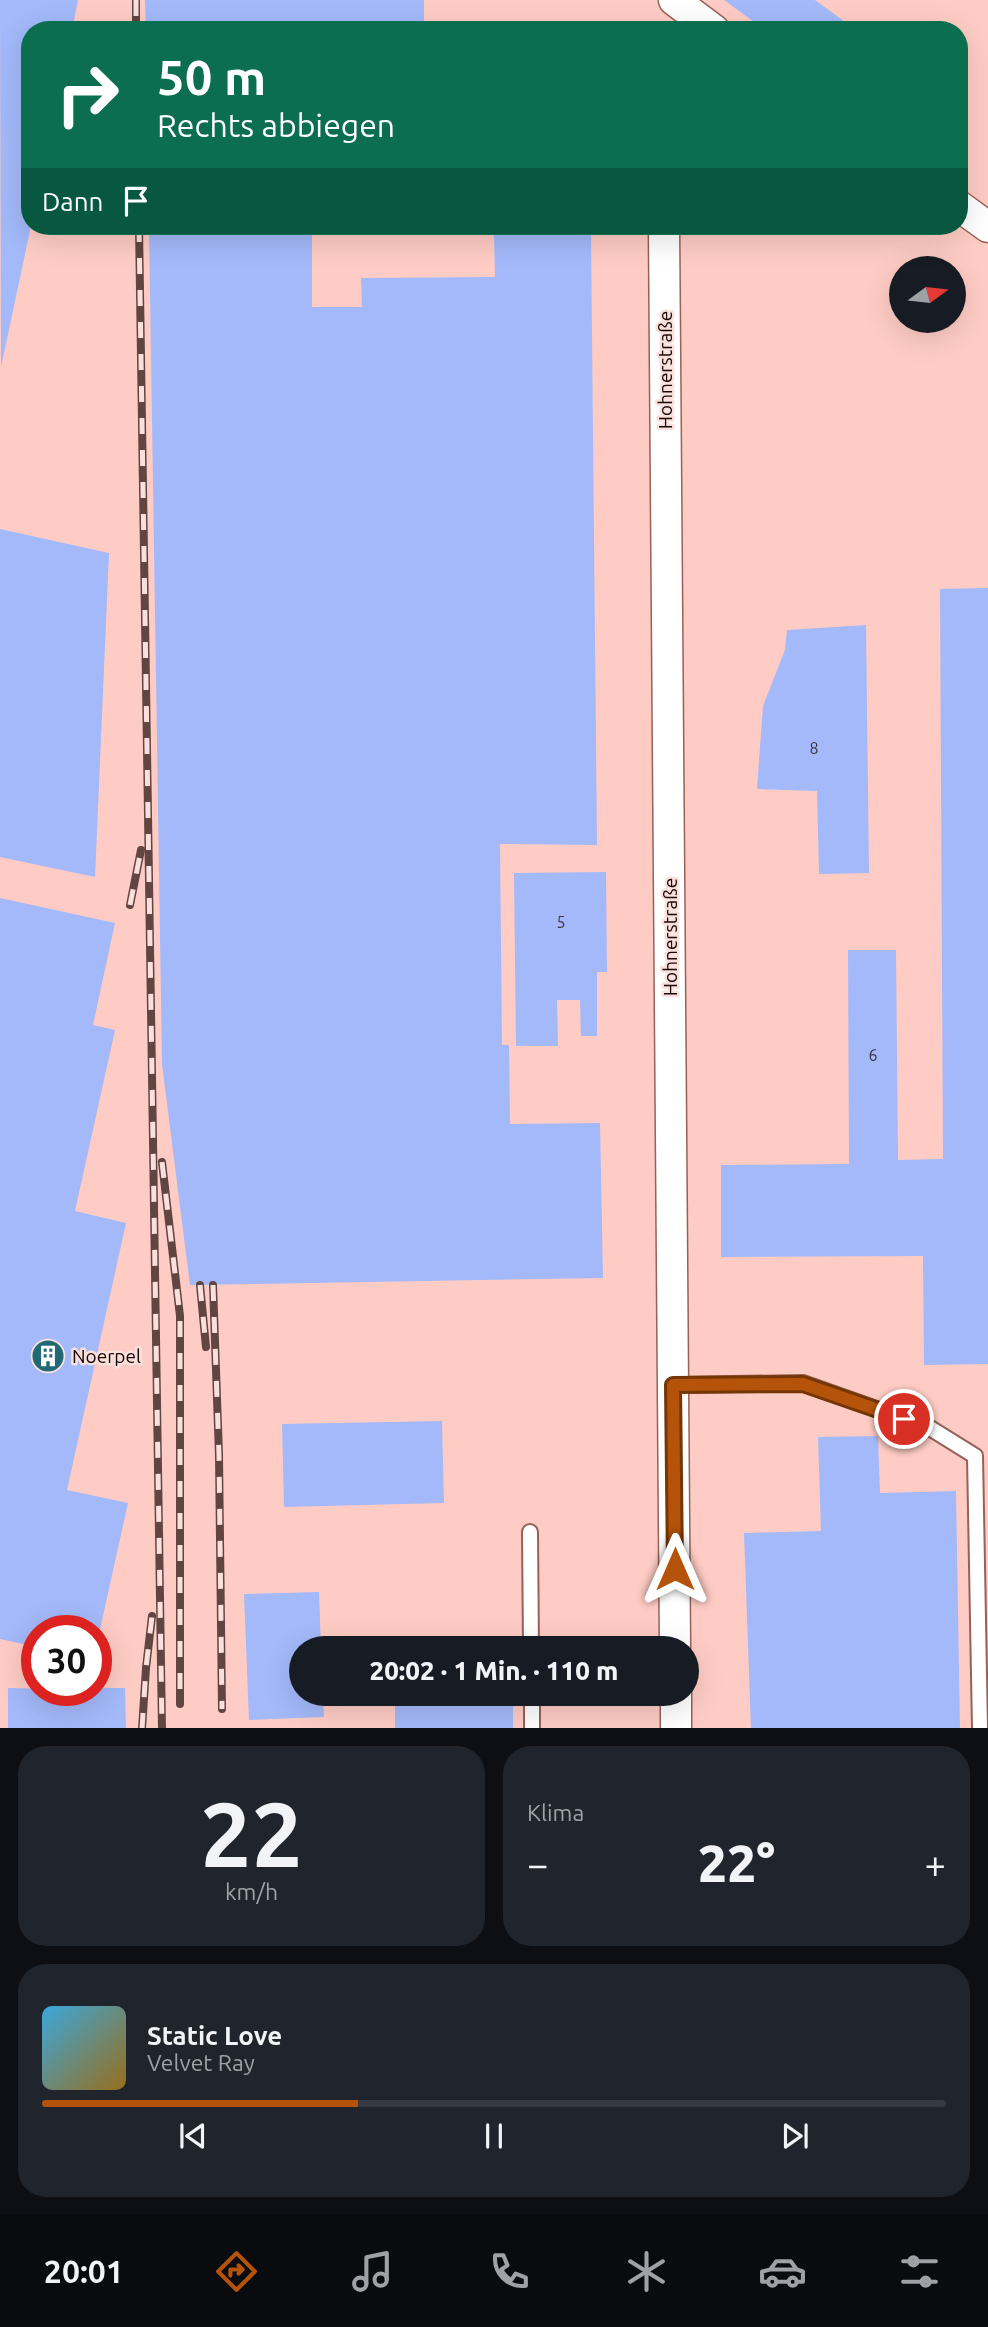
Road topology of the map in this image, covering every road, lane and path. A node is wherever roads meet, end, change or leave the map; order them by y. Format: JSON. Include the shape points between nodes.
{"nodes":[{"id":1,"x":674,"y":0,"type":"edge"},
{"id":2,"x":702,"y":21,"type":"edge"},
{"id":3,"x":968,"y":213,"type":"edge"},
{"id":4,"x":988,"y":227,"type":"edge"},
{"id":5,"x":664,"y":235,"type":"edge"},
{"id":6,"x":673,"y":1385,"type":"junction"},
{"id":7,"x":530,"y":1532,"type":"dead end"},
{"id":8,"x":531,"y":1636,"type":"edge"},
{"id":9,"x":676,"y":1636,"type":"edge"},
{"id":10,"x":532,"y":1706,"type":"edge"},
{"id":11,"x":676,"y":1706,"type":"edge"},
{"id":12,"x":532,"y":1728,"type":"edge"},
{"id":13,"x":676,"y":1728,"type":"edge"},
{"id":14,"x":980,"y":1728,"type":"edge"}],
"edges":[{"from":1,"to":2,"type":"street"},
{"from":3,"to":4,"type":"street"},
{"from":5,"to":6,"type":"street","name":"Hohnerstraße"},
{"from":6,"to":9,"type":"street","name":"Hohnerstraße"},
{"from":6,"to":14,"type":"lane","via":[[803,1384],[930,1428],[975,1456]]},
{"from":7,"to":8,"type":"lane"},
{"from":10,"to":12,"type":"lane"},
{"from":11,"to":13,"type":"street"}]}
